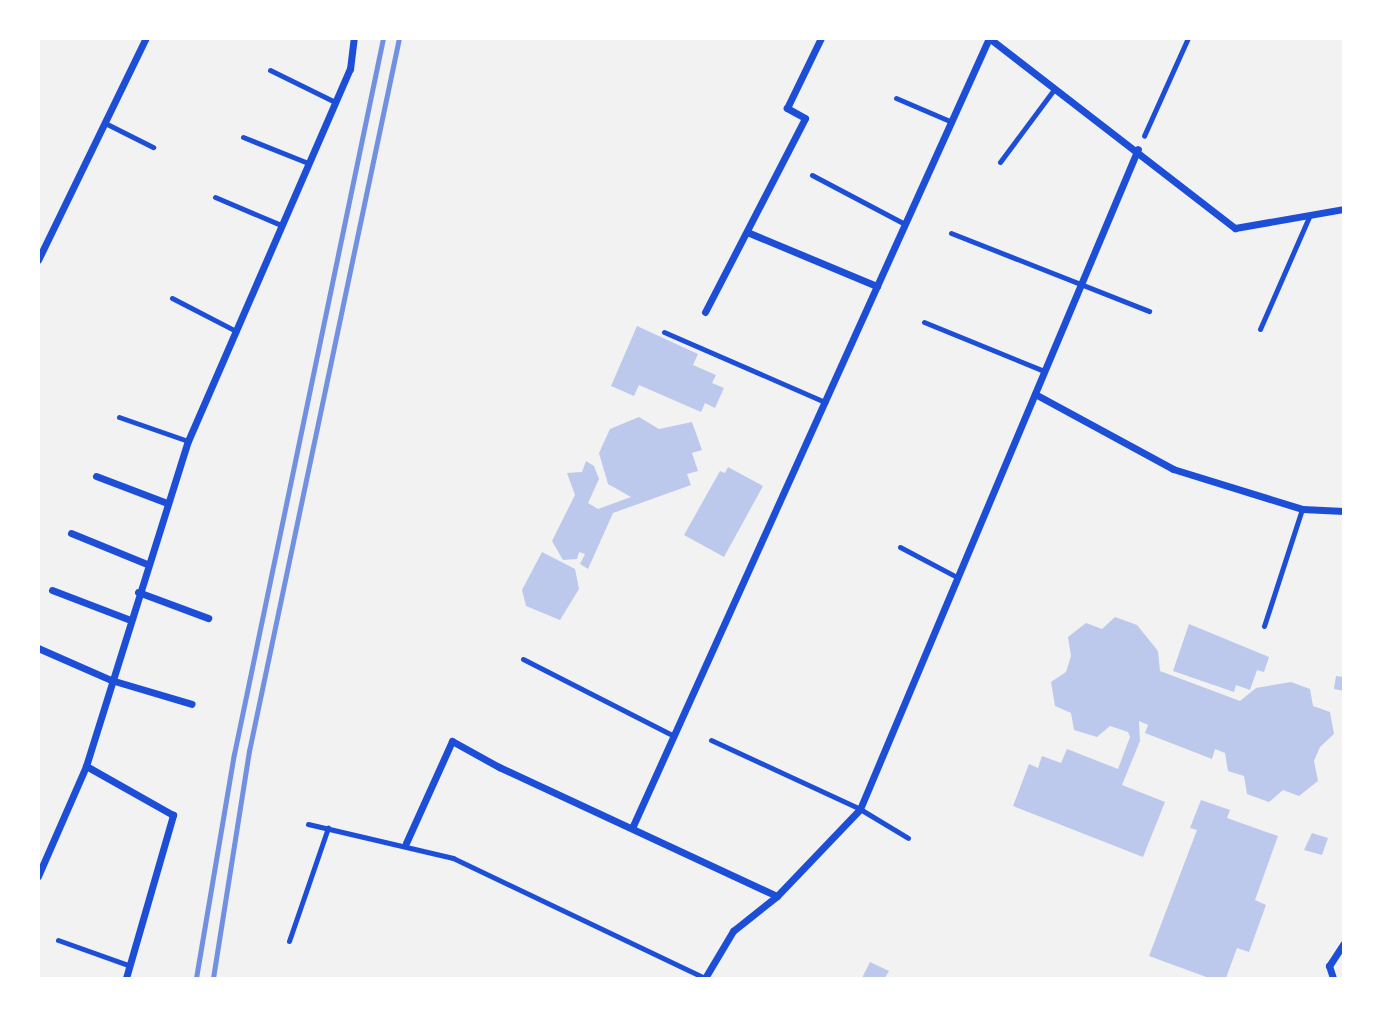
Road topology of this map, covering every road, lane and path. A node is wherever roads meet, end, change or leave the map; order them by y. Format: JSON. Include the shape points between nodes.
{"nodes":[{"id":1,"x":146,"y":38,"type":"edge"},
{"id":2,"x":355,"y":38,"type":"edge"},
{"id":3,"x":821,"y":38,"type":"edge"},
{"id":4,"x":1188,"y":38,"type":"edge"},
{"id":5,"x":1000,"y":42,"type":"edge"},
{"id":6,"x":270,"y":70,"type":"dead end"},
{"id":7,"x":1055,"y":88,"type":"junction"},
{"id":8,"x":896,"y":97,"type":"dead end"},
{"id":9,"x":335,"y":102,"type":"junction"},
{"id":10,"x":952,"y":122,"type":"junction"},
{"id":11,"x":106,"y":123,"type":"junction"},
{"id":12,"x":243,"y":137,"type":"dead end"},
{"id":13,"x":153,"y":148,"type":"dead end"},
{"id":14,"x":1138,"y":149,"type":"junction"},
{"id":15,"x":1000,"y":162,"type":"dead end"},
{"id":16,"x":308,"y":163,"type":"junction"},
{"id":17,"x":812,"y":175,"type":"dead end"},
{"id":18,"x":215,"y":197,"type":"dead end"},
{"id":19,"x":1343,"y":209,"type":"edge"},
{"id":20,"x":1309,"y":217,"type":"junction"},
{"id":21,"x":905,"y":224,"type":"junction"},
{"id":22,"x":281,"y":225,"type":"junction"},
{"id":23,"x":747,"y":232,"type":"junction"},
{"id":24,"x":951,"y":233,"type":"dead end"},
{"id":25,"x":38,"y":260,"type":"edge"},
{"id":26,"x":1083,"y":282,"type":"junction"},
{"id":27,"x":877,"y":286,"type":"junction"},
{"id":28,"x":172,"y":298,"type":"dead end"},
{"id":29,"x":1149,"y":311,"type":"dead end"},
{"id":30,"x":705,"y":312,"type":"dead end"},
{"id":31,"x":924,"y":322,"type":"dead end"},
{"id":32,"x":1260,"y":329,"type":"dead end"},
{"id":33,"x":234,"y":330,"type":"junction"},
{"id":34,"x":664,"y":332,"type":"dead end"},
{"id":35,"x":1044,"y":371,"type":"junction"},
{"id":36,"x":1035,"y":394,"type":"junction"},
{"id":37,"x":825,"y":402,"type":"junction"},
{"id":38,"x":120,"y":417,"type":"dead end"},
{"id":39,"x":188,"y":441,"type":"junction"},
{"id":40,"x":96,"y":476,"type":"dead end"},
{"id":41,"x":167,"y":503,"type":"junction"},
{"id":42,"x":1302,"y":509,"type":"junction"},
{"id":43,"x":1343,"y":511,"type":"edge"},
{"id":44,"x":71,"y":533,"type":"dead end"},
{"id":45,"x":900,"y":547,"type":"dead end"},
{"id":46,"x":148,"y":564,"type":"junction"},
{"id":47,"x":957,"y":577,"type":"junction"},
{"id":48,"x":52,"y":590,"type":"dead end"},
{"id":49,"x":138,"y":592,"type":"junction"},
{"id":50,"x":208,"y":618,"type":"dead end"},
{"id":51,"x":130,"y":620,"type":"junction"},
{"id":52,"x":1264,"y":626,"type":"dead end"},
{"id":53,"x":38,"y":648,"type":"edge"},
{"id":54,"x":523,"y":659,"type":"dead end"},
{"id":55,"x":111,"y":680,"type":"junction"},
{"id":56,"x":192,"y":704,"type":"dead end"},
{"id":57,"x":674,"y":736,"type":"junction"},
{"id":58,"x":711,"y":740,"type":"dead end"},
{"id":59,"x":86,"y":766,"type":"junction"},
{"id":60,"x":860,"y":809,"type":"junction"},
{"id":61,"x":308,"y":824,"type":"dead end"},
{"id":62,"x":328,"y":828,"type":"junction"},
{"id":63,"x":632,"y":828,"type":"junction"},
{"id":64,"x":908,"y":838,"type":"dead end"},
{"id":65,"x":406,"y":843,"type":"junction"},
{"id":66,"x":38,"y":876,"type":"edge"},
{"id":67,"x":777,"y":896,"type":"junction"},
{"id":68,"x":58,"y":940,"type":"dead end"},
{"id":69,"x":289,"y":942,"type":"dead end"},
{"id":70,"x":1343,"y":943,"type":"edge"},
{"id":71,"x":128,"y":965,"type":"junction"},
{"id":72,"x":126,"y":978,"type":"edge"},
{"id":73,"x":705,"y":978,"type":"edge"},
{"id":74,"x":1333,"y":978,"type":"edge"}],
"edges":[{"from":1,"to":11,"type":"street"},
{"from":2,"to":9,"type":"street","via":[[350,69]]},
{"from":3,"to":23,"type":"street","via":[[787,108],[805,118]]},
{"from":4,"to":14,"type":"path"},
{"from":5,"to":7,"type":"street"},
{"from":5,"to":10,"type":"street","via":[[989,38]]},
{"from":6,"to":9,"type":"lane"},
{"from":7,"to":14,"type":"street"},
{"from":7,"to":15,"type":"lane"},
{"from":8,"to":10,"type":"lane"},
{"from":9,"to":16,"type":"street"},
{"from":10,"to":21,"type":"street"},
{"from":11,"to":13,"type":"lane"},
{"from":11,"to":25,"type":"street"},
{"from":12,"to":16,"type":"lane"},
{"from":14,"to":20,"type":"street","via":[[1235,228]]},
{"from":14,"to":26,"type":"street"},
{"from":16,"to":22,"type":"street"},
{"from":17,"to":21,"type":"lane"},
{"from":18,"to":22,"type":"lane"},
{"from":19,"to":20,"type":"street"},
{"from":20,"to":32,"type":"lane"},
{"from":21,"to":27,"type":"street"},
{"from":22,"to":33,"type":"street"},
{"from":23,"to":27,"type":"street"},
{"from":23,"to":30,"type":"street"},
{"from":24,"to":26,"type":"lane"},
{"from":26,"to":29,"type":"lane"},
{"from":26,"to":35,"type":"street"},
{"from":27,"to":37,"type":"street"},
{"from":28,"to":33,"type":"lane"},
{"from":31,"to":35,"type":"lane"},
{"from":33,"to":39,"type":"street"},
{"from":34,"to":37,"type":"lane"},
{"from":35,"to":36,"type":"street"},
{"from":36,"to":42,"type":"street","via":[[1173,469]]},
{"from":36,"to":47,"type":"street"},
{"from":37,"to":57,"type":"street"},
{"from":38,"to":39,"type":"lane"},
{"from":39,"to":41,"type":"street"},
{"from":40,"to":41,"type":"street"},
{"from":41,"to":46,"type":"street"},
{"from":42,"to":43,"type":"street"},
{"from":42,"to":52,"type":"lane"},
{"from":44,"to":46,"type":"street"},
{"from":45,"to":47,"type":"lane"},
{"from":46,"to":49,"type":"street"},
{"from":47,"to":60,"type":"street"},
{"from":48,"to":51,"type":"street"},
{"from":49,"to":50,"type":"street"},
{"from":49,"to":51,"type":"street"},
{"from":51,"to":55,"type":"street"},
{"from":53,"to":55,"type":"street"},
{"from":54,"to":57,"type":"lane"},
{"from":55,"to":56,"type":"street"},
{"from":55,"to":59,"type":"street"},
{"from":57,"to":63,"type":"street"},
{"from":58,"to":60,"type":"lane"},
{"from":59,"to":66,"type":"street"},
{"from":59,"to":71,"type":"street","via":[[173,815]]},
{"from":60,"to":64,"type":"lane"},
{"from":60,"to":67,"type":"street"},
{"from":61,"to":62,"type":"lane"},
{"from":62,"to":65,"type":"lane"},
{"from":62,"to":69,"type":"lane"},
{"from":63,"to":65,"type":"street","via":[[452,741]]},
{"from":63,"to":67,"type":"street"},
{"from":65,"to":73,"type":"lane","via":[[453,858]]},
{"from":67,"to":73,"type":"street","via":[[733,931]]},
{"from":68,"to":71,"type":"lane"},
{"from":70,"to":74,"type":"street","via":[[1329,966]]},
{"from":71,"to":72,"type":"street"}]}
